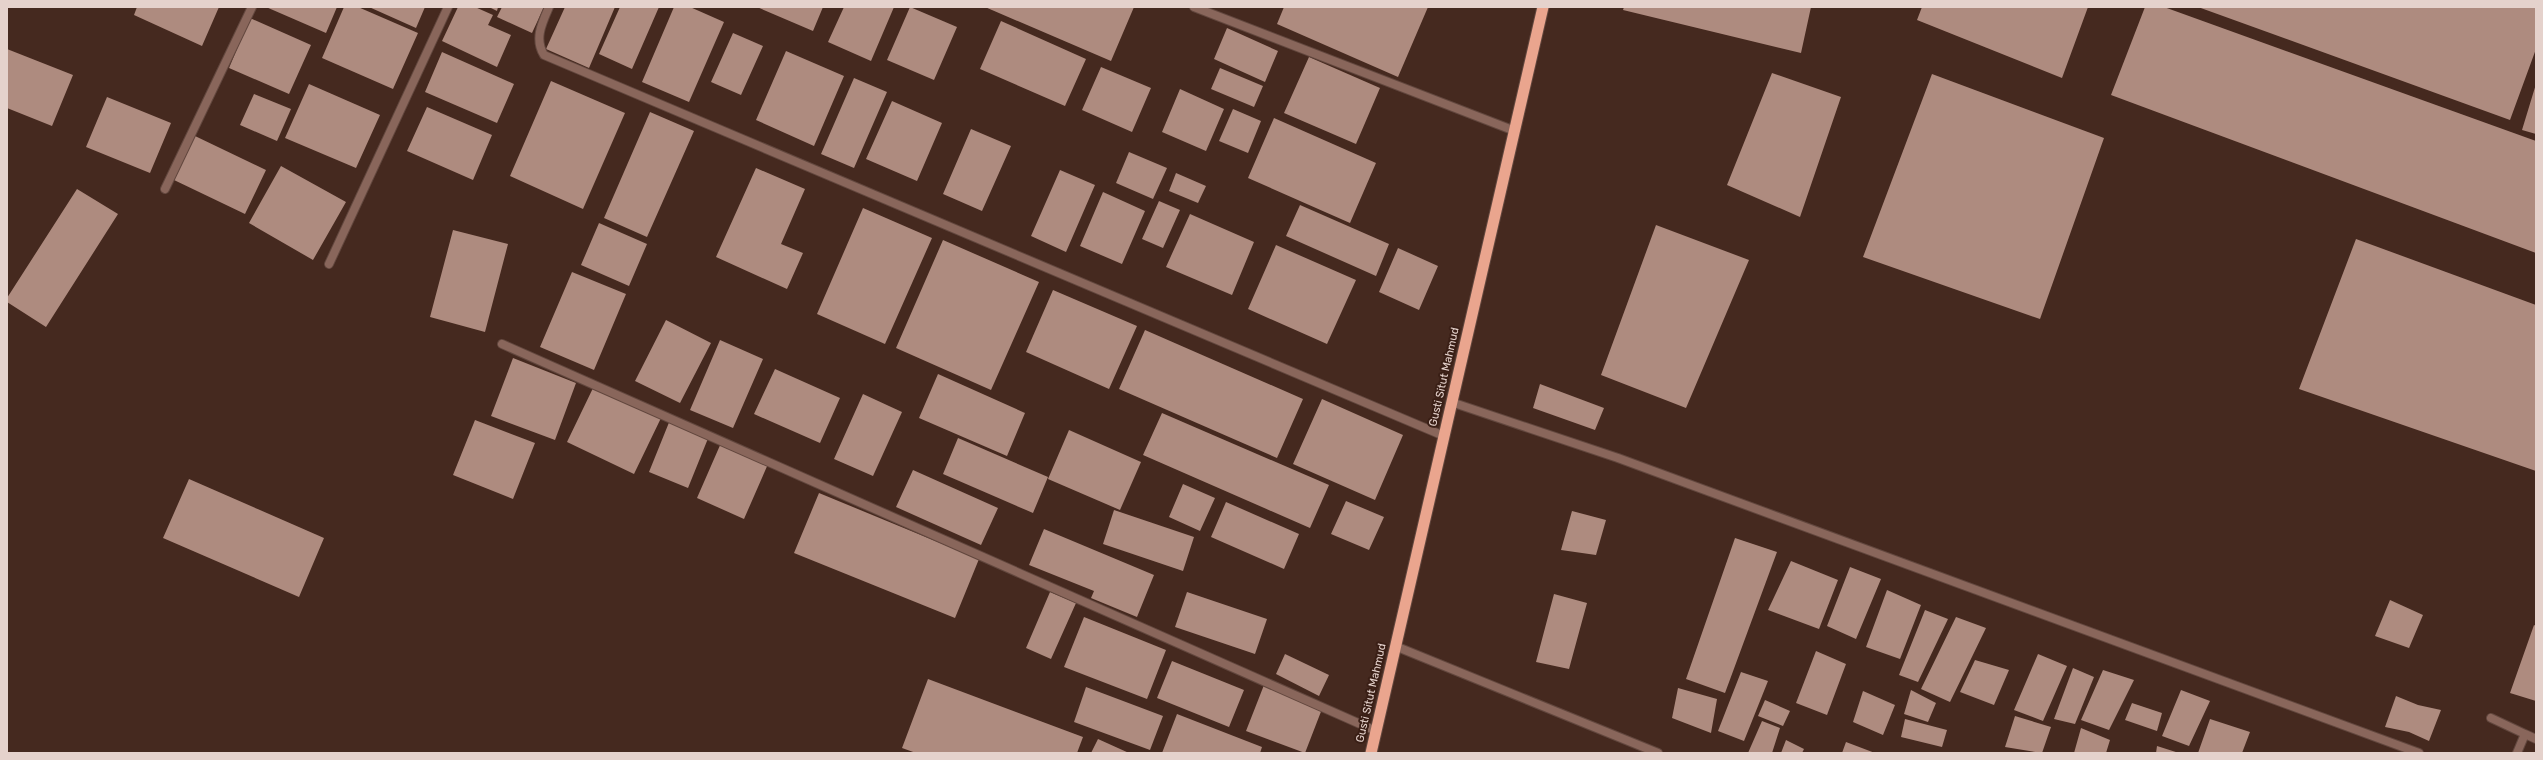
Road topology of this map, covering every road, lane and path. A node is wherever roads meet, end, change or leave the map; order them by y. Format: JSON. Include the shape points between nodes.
{"nodes":[{"id":1,"x":252,"y":7,"type":"edge"},
{"id":2,"x":448,"y":7,"type":"edge"},
{"id":3,"x":549,"y":7,"type":"edge"},
{"id":4,"x":1194,"y":7,"type":"edge"},
{"id":5,"x":1542,"y":7,"type":"edge"},
{"id":6,"x":1515,"y":131,"type":"junction"},
{"id":7,"x":165,"y":189,"type":"dead end"},
{"id":8,"x":328,"y":264,"type":"dead end"},
{"id":9,"x":502,"y":344,"type":"dead end"},
{"id":10,"x":1451,"y":402,"type":"junction"},
{"id":11,"x":1444,"y":436,"type":"junction"},
{"id":12,"x":1395,"y":646,"type":"junction"},
{"id":13,"x":2491,"y":718,"type":"dead end"},
{"id":14,"x":1376,"y":731,"type":"junction"},
{"id":15,"x":2525,"y":734,"type":"junction"},
{"id":16,"x":2536,"y":739,"type":"edge"},
{"id":17,"x":1371,"y":753,"type":"edge"},
{"id":18,"x":1658,"y":753,"type":"edge"},
{"id":19,"x":2419,"y":753,"type":"edge"},
{"id":20,"x":2517,"y":753,"type":"edge"}],
"edges":[{"from":1,"to":7,"type":"street"},
{"from":2,"to":8,"type":"street"},
{"from":3,"to":11,"type":"street","via":[[540,28],[539,46],[544,55]]},
{"from":4,"to":6,"type":"street"},
{"from":5,"to":6,"type":"highway","name":"Gusti Situt Mahmud"},
{"from":6,"to":10,"type":"highway","name":"Gusti Situt Mahmud"},
{"from":9,"to":14,"type":"street"},
{"from":10,"to":11,"type":"highway","name":"Gusti Situt Mahmud"},
{"from":10,"to":19,"type":"street","via":[[1618,458]]},
{"from":11,"to":12,"type":"highway","name":"Gusti Situt Mahmud"},
{"from":12,"to":14,"type":"highway","name":"Gusti Situt Mahmud"},
{"from":12,"to":18,"type":"street"},
{"from":13,"to":15,"type":"street"},
{"from":14,"to":17,"type":"highway","name":"Gusti Situt Mahmud"},
{"from":15,"to":16,"type":"street"},
{"from":15,"to":20,"type":"street"}]}
